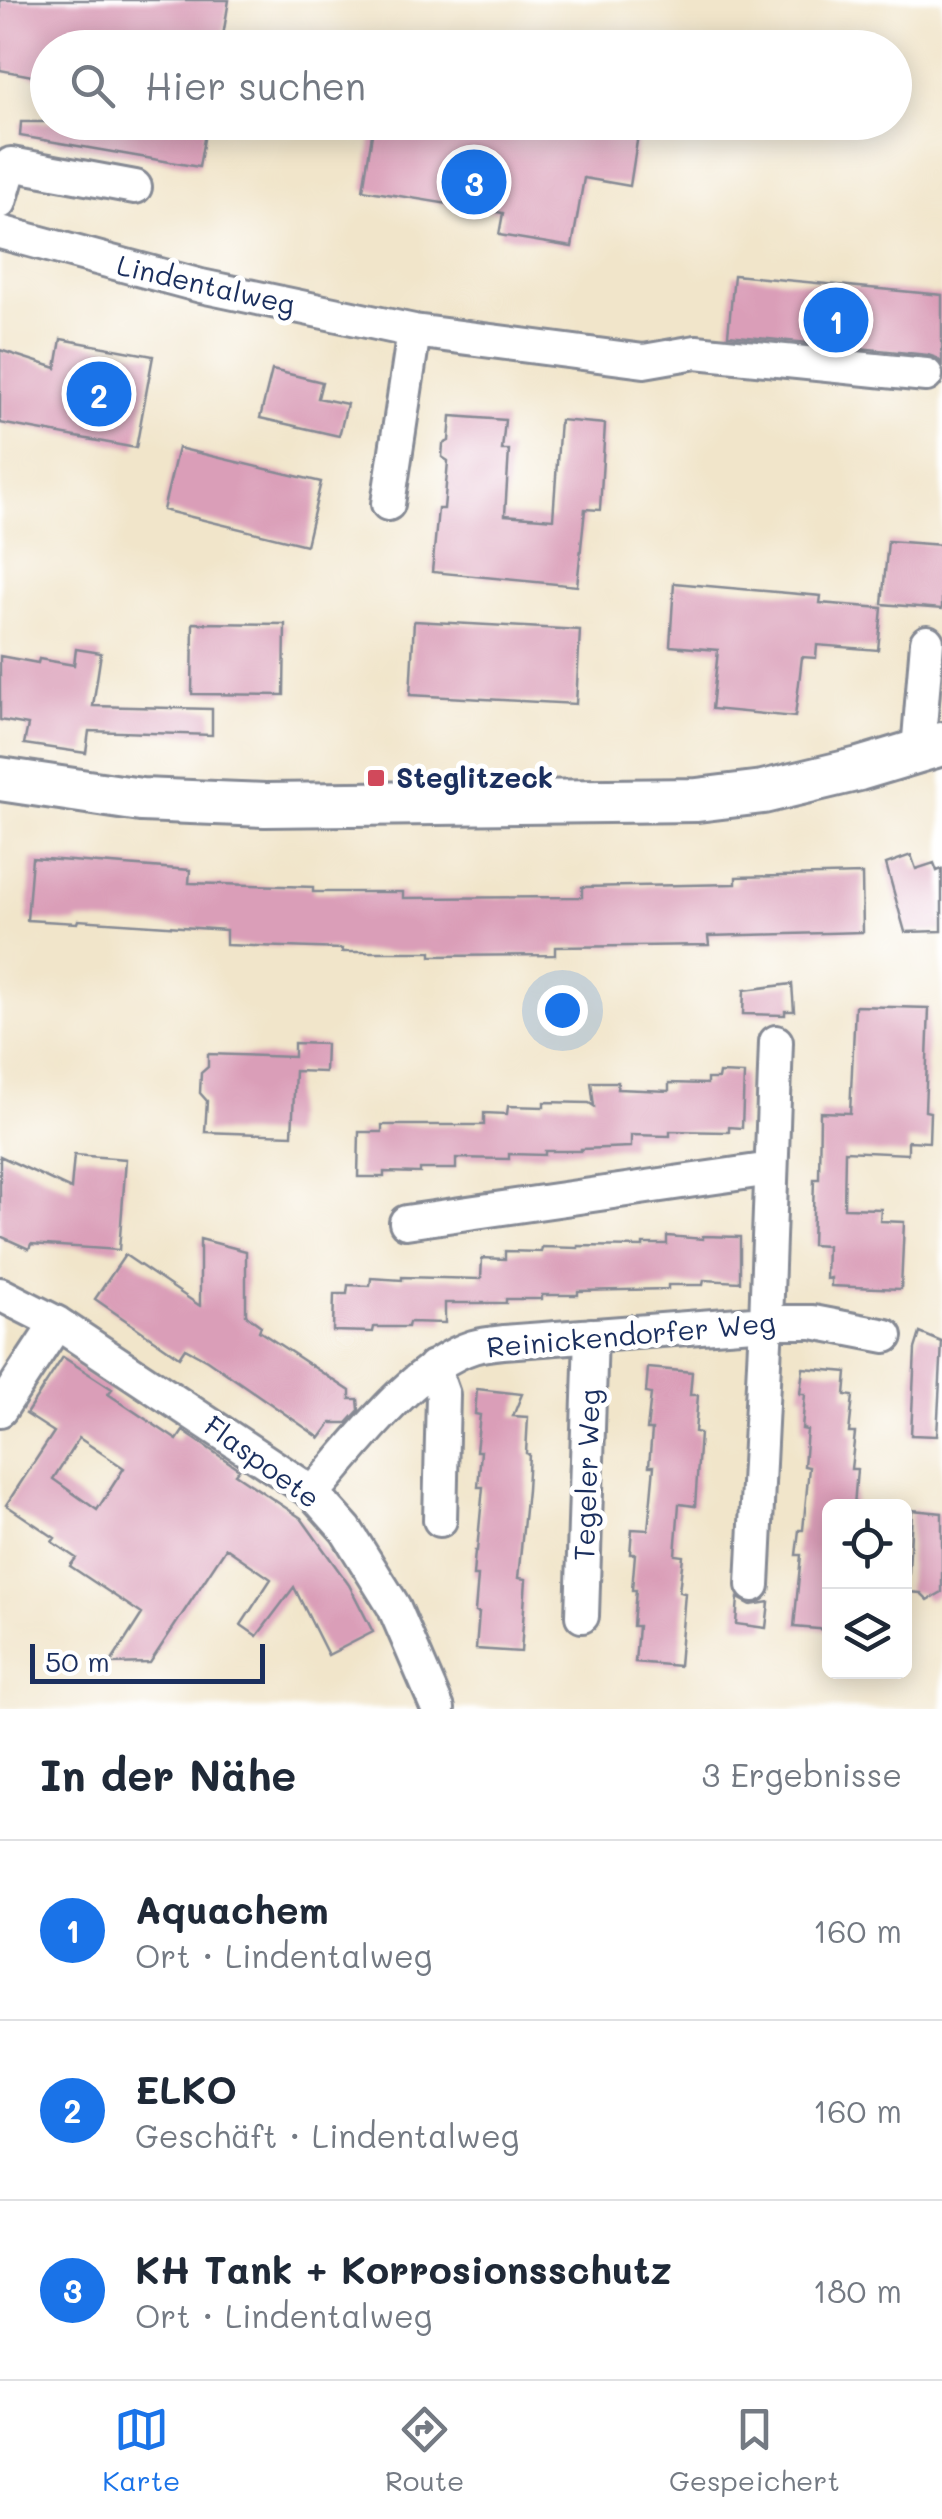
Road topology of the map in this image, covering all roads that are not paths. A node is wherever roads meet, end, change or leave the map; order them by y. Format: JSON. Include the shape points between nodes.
{"nodes":[{"id":1,"x":135,"y":188,"type":"dead end"},
{"id":2,"x":0,"y":202,"type":"edge"},
{"id":3,"x":0,"y":232,"type":"edge"},
{"id":4,"x":414,"y":330,"type":"junction"},
{"id":5,"x":926,"y":375,"type":"dead end"},
{"id":6,"x":388,"y":504,"type":"dead end"},
{"id":7,"x":926,"y":642,"type":"dead end"},
{"id":8,"x":930,"y":748,"type":"edge"},
{"id":9,"x":0,"y":779,"type":"edge"},
{"id":10,"x":776,"y":1042,"type":"dead end"},
{"id":11,"x":771,"y":1170,"type":"junction"},
{"id":12,"x":406,"y":1222,"type":"dead end"},
{"id":13,"x":0,"y":1294,"type":"edge"},
{"id":14,"x":766,"y":1322,"type":"junction"},
{"id":15,"x":57,"y":1323,"type":"junction"},
{"id":16,"x":592,"y":1334,"type":"junction"},
{"id":17,"x":886,"y":1336,"type":"dead end"},
{"id":18,"x":433,"y":1368,"type":"junction"},
{"id":19,"x":0,"y":1410,"type":"edge"},
{"id":20,"x":313,"y":1493,"type":"junction"},
{"id":21,"x":440,"y":1520,"type":"dead end"},
{"id":22,"x":753,"y":1585,"type":"dead end"},
{"id":23,"x":582,"y":1616,"type":"dead end"},
{"id":24,"x":438,"y":1709,"type":"edge"}],
"edges":[{"from":1,"to":2,"type":"street","via":[[11,164]]},
{"from":3,"to":4,"type":"street","name":"Lindentalweg","via":[[201,286]]},
{"from":4,"to":5,"type":"street","name":"Lindentalweg","via":[[644,361],[696,352]]},
{"from":4,"to":6,"type":"street"},
{"from":7,"to":8,"type":"street"},
{"from":8,"to":9,"type":"main road","via":[[763,792],[683,801],[265,805],[141,800]]},
{"from":10,"to":11,"type":"street"},
{"from":11,"to":12,"type":"street"},
{"from":11,"to":14,"type":"street"},
{"from":13,"to":15,"type":"street","name":"Flaspoete"},
{"from":14,"to":16,"type":"street","name":"Reinickendorfer Weg"},
{"from":14,"to":17,"type":"street","name":"Reinickendorfer Weg","via":[[813,1322]]},
{"from":14,"to":22,"type":"street"},
{"from":15,"to":19,"type":"street"},
{"from":15,"to":20,"type":"street","name":"Flaspoete"},
{"from":16,"to":18,"type":"street","name":"Reinickendorfer Weg","via":[[472,1347]]},
{"from":16,"to":23,"type":"street","name":"Tegeler Weg"},
{"from":18,"to":20,"type":"street","name":"Reinickendorfer Weg"},
{"from":18,"to":21,"type":"street","via":[[443,1395]]},
{"from":20,"to":24,"type":"street","name":"Flaspoete","via":[[346,1530],[394,1607]]}]}
